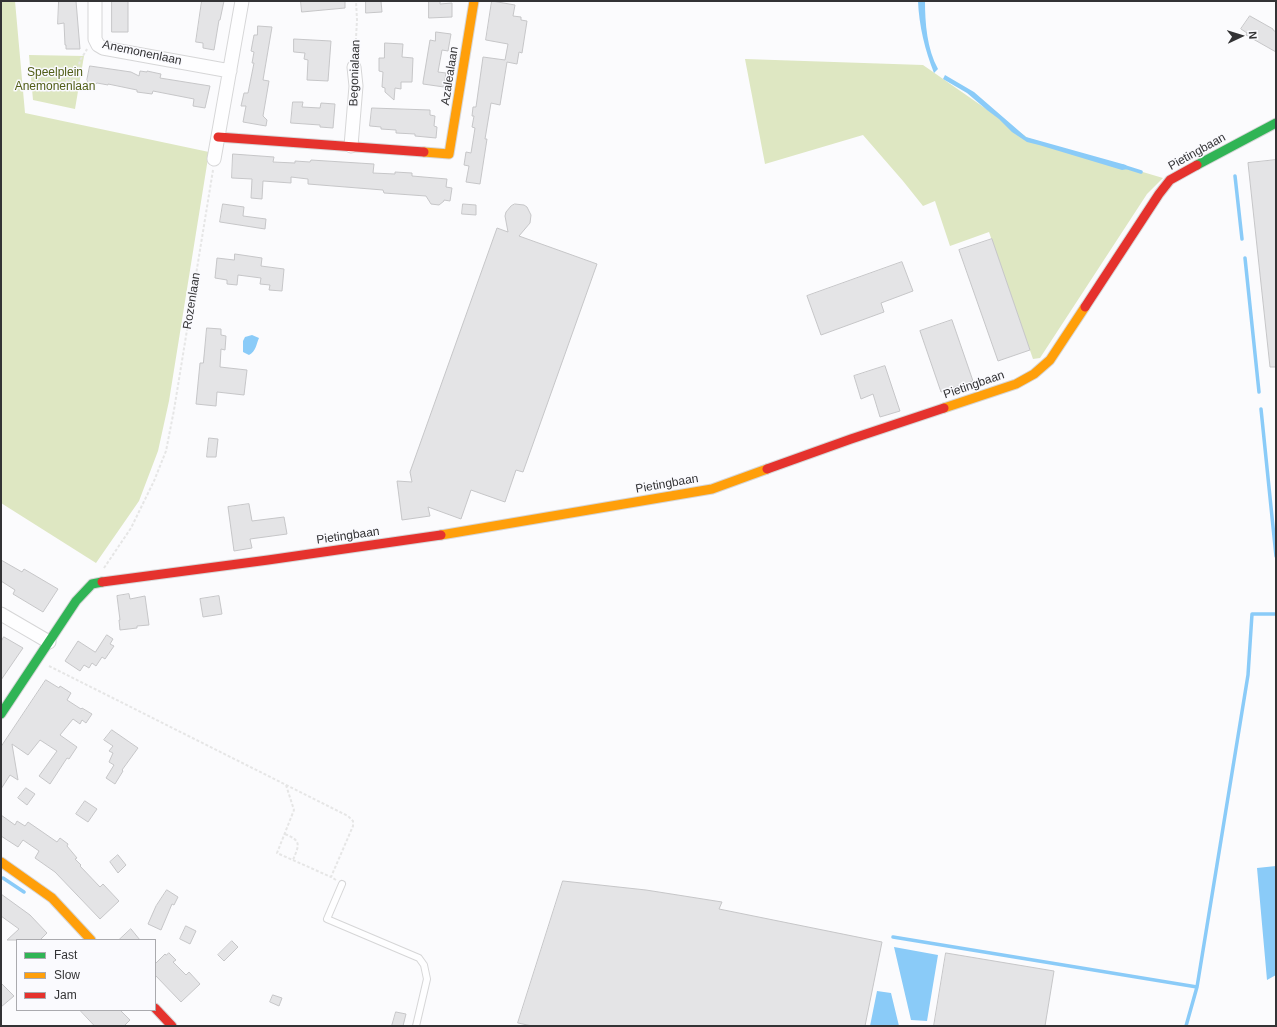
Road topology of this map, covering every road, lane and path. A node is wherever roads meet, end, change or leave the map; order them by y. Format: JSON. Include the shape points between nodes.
{"nodes":[{"id":1,"x":95,"y":1,"type":"edge"},
{"id":2,"x":242,"y":1,"type":"edge"},
{"id":3,"x":356,"y":1,"type":"edge"},
{"id":4,"x":474,"y":1,"type":"edge"},
{"id":5,"x":95,"y":39,"type":"junction"},
{"id":6,"x":354,"y":68,"type":"joint"},
{"id":7,"x":230,"y":71,"type":"junction"},
{"id":8,"x":68,"y":81,"type":"junction"},
{"id":9,"x":1276,"y":123,"type":"edge"},
{"id":10,"x":218,"y":137,"type":"junction"},
{"id":11,"x":352,"y":146,"type":"junction"},
{"id":12,"x":214,"y":159,"type":"joint"},
{"id":13,"x":92,"y":584,"type":"junction"},
{"id":14,"x":1,"y":614,"type":"edge"},
{"id":15,"x":49,"y":642,"type":"junction"},
{"id":16,"x":36,"y":661,"type":"junction"},
{"id":17,"x":1,"y":714,"type":"edge"},
{"id":18,"x":286,"y":785,"type":"junction"},
{"id":19,"x":285,"y":834,"type":"junction"},
{"id":20,"x":293,"y":860,"type":"junction"},
{"id":21,"x":1,"y":862,"type":"edge"},
{"id":22,"x":331,"y":877,"type":"junction"},
{"id":23,"x":342,"y":884,"type":"joint"},
{"id":24,"x":90,"y":939,"type":"edge"},
{"id":25,"x":156,"y":1009,"type":"edge"},
{"id":26,"x":172,"y":1026,"type":"edge"},
{"id":27,"x":416,"y":1026,"type":"edge"}],
"edges":[{"from":1,"to":5,"type":"street","name":"Anemonenlaan"},
{"from":2,"to":7,"type":"street"},
{"from":3,"to":6,"type":"path","name":"Begonialaan"},
{"from":4,"to":11,"type":"street","name":"Azalealaan","via":[[449,154]]},
{"from":5,"to":7,"type":"street","name":"Anemonenlaan","via":[[103,48]]},
{"from":5,"to":8,"type":"path","via":[[80,60],[78,71]]},
{"from":6,"to":11,"type":"street","name":"Begonialaan","via":[[356,86]]},
{"from":7,"to":10,"type":"street"},
{"from":8,"to":8,"type":"path","via":[[46,92],[42,90],[40,77],[43,73],[49,72],[56,73]]},
{"from":9,"to":13,"type":"street","name":"Pietingbaan","via":[[1170,180],[1050,360],[1030,378],[1016,384],[712,489],[465,531]]},
{"from":10,"to":11,"type":"street"},
{"from":10,"to":12,"type":"street"},
{"from":12,"to":13,"type":"path","name":"Rozenlaan","via":[[166,451],[152,487],[131,528]]},
{"from":13,"to":15,"type":"street","via":[[76,600]]},
{"from":14,"to":15,"type":"street"},
{"from":15,"to":16,"type":"street"},
{"from":16,"to":17,"type":"street"},
{"from":16,"to":18,"type":"path"},
{"from":18,"to":19,"type":"path","via":[[294,810]]},
{"from":18,"to":22,"type":"path","via":[[348,816],[353,821]]},
{"from":19,"to":20,"type":"path","via":[[294,837],[297,843]]},
{"from":19,"to":20,"type":"path","via":[[277,853]]},
{"from":20,"to":22,"type":"path"},
{"from":21,"to":24,"type":"street","via":[[52,898]]},
{"from":22,"to":23,"type":"path"},
{"from":23,"to":27,"type":"lane","via":[[327,919],[420,958],[424,965],[426,979]]},
{"from":25,"to":26,"type":"street"}]}
